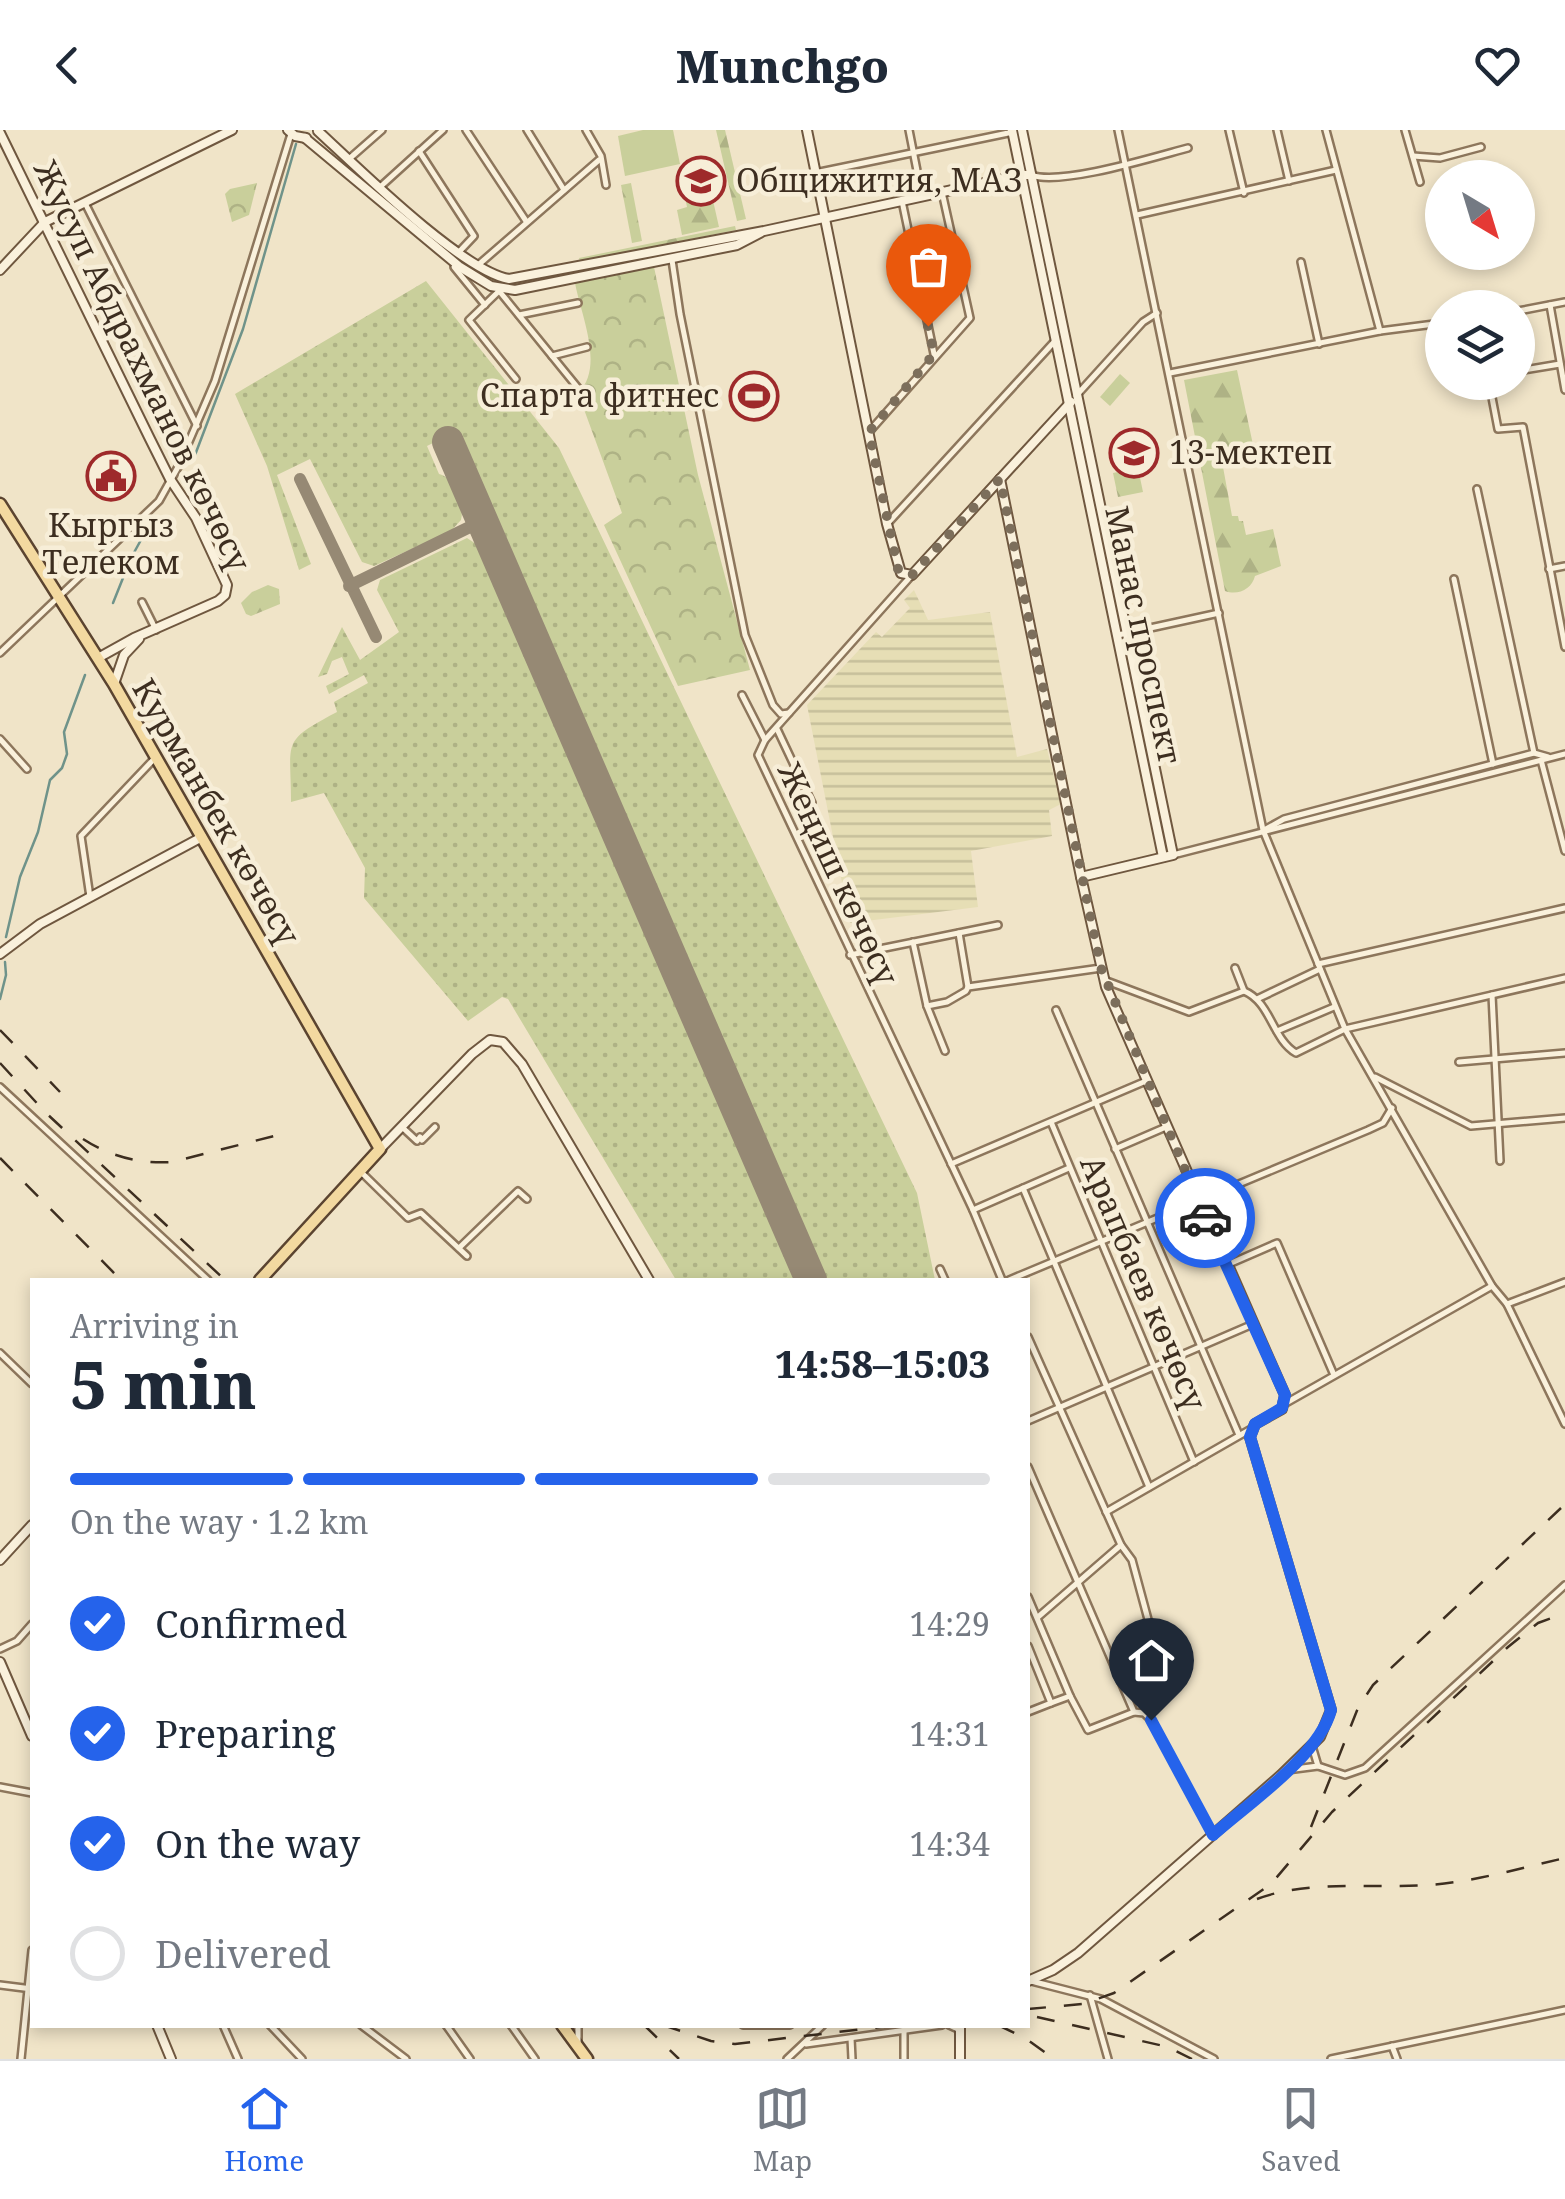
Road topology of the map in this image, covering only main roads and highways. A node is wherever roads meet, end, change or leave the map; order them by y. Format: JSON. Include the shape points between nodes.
{"nodes":[{"id":1,"x":232,"y":130,"type":"edge"},
{"id":2,"x":289,"y":131,"type":"edge"},
{"id":3,"x":318,"y":131,"type":"edge"},
{"id":4,"x":810,"y":131,"type":"edge"},
{"id":5,"x":1016,"y":131,"type":"edge"},
{"id":6,"x":0,"y":133,"type":"edge"},
{"id":7,"x":305,"y":138,"type":"junction"},
{"id":8,"x":1021,"y":175,"type":"junction"},
{"id":9,"x":1032,"y":175,"type":"junction"},
{"id":10,"x":377,"y":191,"type":"junction"},
{"id":11,"x":824,"y":217,"type":"junction"},
{"id":12,"x":45,"y":222,"type":"junction"},
{"id":13,"x":764,"y":231,"type":"junction"},
{"id":14,"x":1043,"y":258,"type":"junction"},
{"id":15,"x":0,"y":270,"type":"edge"},
{"id":16,"x":586,"y":270,"type":"junction"},
{"id":17,"x":1057,"y":324,"type":"junction"},
{"id":18,"x":1076,"y":396,"type":"junction"},
{"id":19,"x":1069,"y":404,"type":"junction"},
{"id":20,"x":1084,"y":456,"type":"junction"},
{"id":21,"x":1000,"y":479,"type":"junction"},
{"id":22,"x":2,"y":511,"type":"edge"},
{"id":23,"x":152,"y":632,"type":"junction"},
{"id":24,"x":98,"y":658,"type":"junction"},
{"id":25,"x":114,"y":684,"type":"junction"},
{"id":26,"x":202,"y":837,"type":"junction"},
{"id":27,"x":1081,"y":877,"type":"junction"},
{"id":28,"x":0,"y":954,"type":"edge"},
{"id":29,"x":380,"y":1149,"type":"junction"},
{"id":30,"x":262,"y":1278,"type":"edge"},
{"id":31,"x":647,"y":1278,"type":"edge"},
{"id":32,"x":30,"y":1527,"type":"edge"},
{"id":33,"x":0,"y":1560,"type":"edge"},
{"id":34,"x":0,"y":1662,"type":"edge"},
{"id":35,"x":30,"y":1731,"type":"edge"},
{"id":36,"x":1030,"y":1981,"type":"edge"},
{"id":37,"x":157,"y":2028,"type":"edge"},
{"id":38,"x":564,"y":2028,"type":"edge"},
{"id":39,"x":960,"y":2028,"type":"edge"},
{"id":40,"x":171,"y":2059,"type":"edge"},
{"id":41,"x":586,"y":2059,"type":"edge"},
{"id":42,"x":960,"y":2059,"type":"edge"}],
"edges":[{"from":1,"to":12,"type":"main road"},
{"from":2,"to":7,"type":"main road"},
{"from":3,"to":7,"type":"main road"},
{"from":3,"to":10,"type":"main road"},
{"from":4,"to":11,"type":"main road"},
{"from":5,"to":8,"type":"main road"},
{"from":5,"to":9,"type":"main road"},
{"from":6,"to":12,"type":"main road","name":"Жусуп Абдрахманов көчөсү"},
{"from":7,"to":10,"type":"main road"},
{"from":8,"to":9,"type":"main road"},
{"from":8,"to":11,"type":"main road"},
{"from":8,"to":14,"type":"main road"},
{"from":9,"to":14,"type":"main road"},
{"from":10,"to":16,"type":"main road","via":[[476,266],[508,279]]},
{"from":10,"to":16,"type":"main road","via":[[460,267],[499,290]]},
{"from":11,"to":13,"type":"main road"},
{"from":11,"to":21,"type":"main road","via":[[898,569],[912,575]]},
{"from":12,"to":15,"type":"main road"},
{"from":12,"to":23,"type":"main road","name":"Жусуп Абдрахманов көчөсү","via":[[228,591]]},
{"from":13,"to":16,"type":"main road"},
{"from":13,"to":16,"type":"main road","via":[[736,245]]},
{"from":14,"to":17,"type":"main road"},
{"from":17,"to":18,"type":"main road"},
{"from":17,"to":19,"type":"main road"},
{"from":18,"to":19,"type":"main road"},
{"from":18,"to":20,"type":"main road"},
{"from":19,"to":20,"type":"main road"},
{"from":19,"to":21,"type":"main road"},
{"from":20,"to":27,"type":"main road","via":[[1168,856]]},
{"from":21,"to":27,"type":"main road"},
{"from":22,"to":24,"type":"main road","name":"Курманбек көчөсү"},
{"from":23,"to":24,"type":"main road"},
{"from":23,"to":25,"type":"main road","via":[[124,654]]},
{"from":24,"to":25,"type":"main road","name":"Курманбек көчөсү"},
{"from":25,"to":26,"type":"main road","name":"Курманбек көчөсү"},
{"from":26,"to":28,"type":"main road","via":[[40,924]]},
{"from":26,"to":29,"type":"main road","name":"Курманбек көчөсү"},
{"from":27,"to":36,"type":"main road","via":[[1104,980],[1286,1402],[1251,1428],[1252,1445],[1330,1701],[1326,1727],[1287,1770],[1078,1952]]},
{"from":29,"to":30,"type":"main road"},
{"from":29,"to":31,"type":"main road","via":[[472,1054],[490,1040],[503,1042]]},
{"from":32,"to":33,"type":"main road"},
{"from":34,"to":35,"type":"main road"},
{"from":37,"to":40,"type":"main road"},
{"from":38,"to":41,"type":"main road"},
{"from":39,"to":42,"type":"main road"}]}
